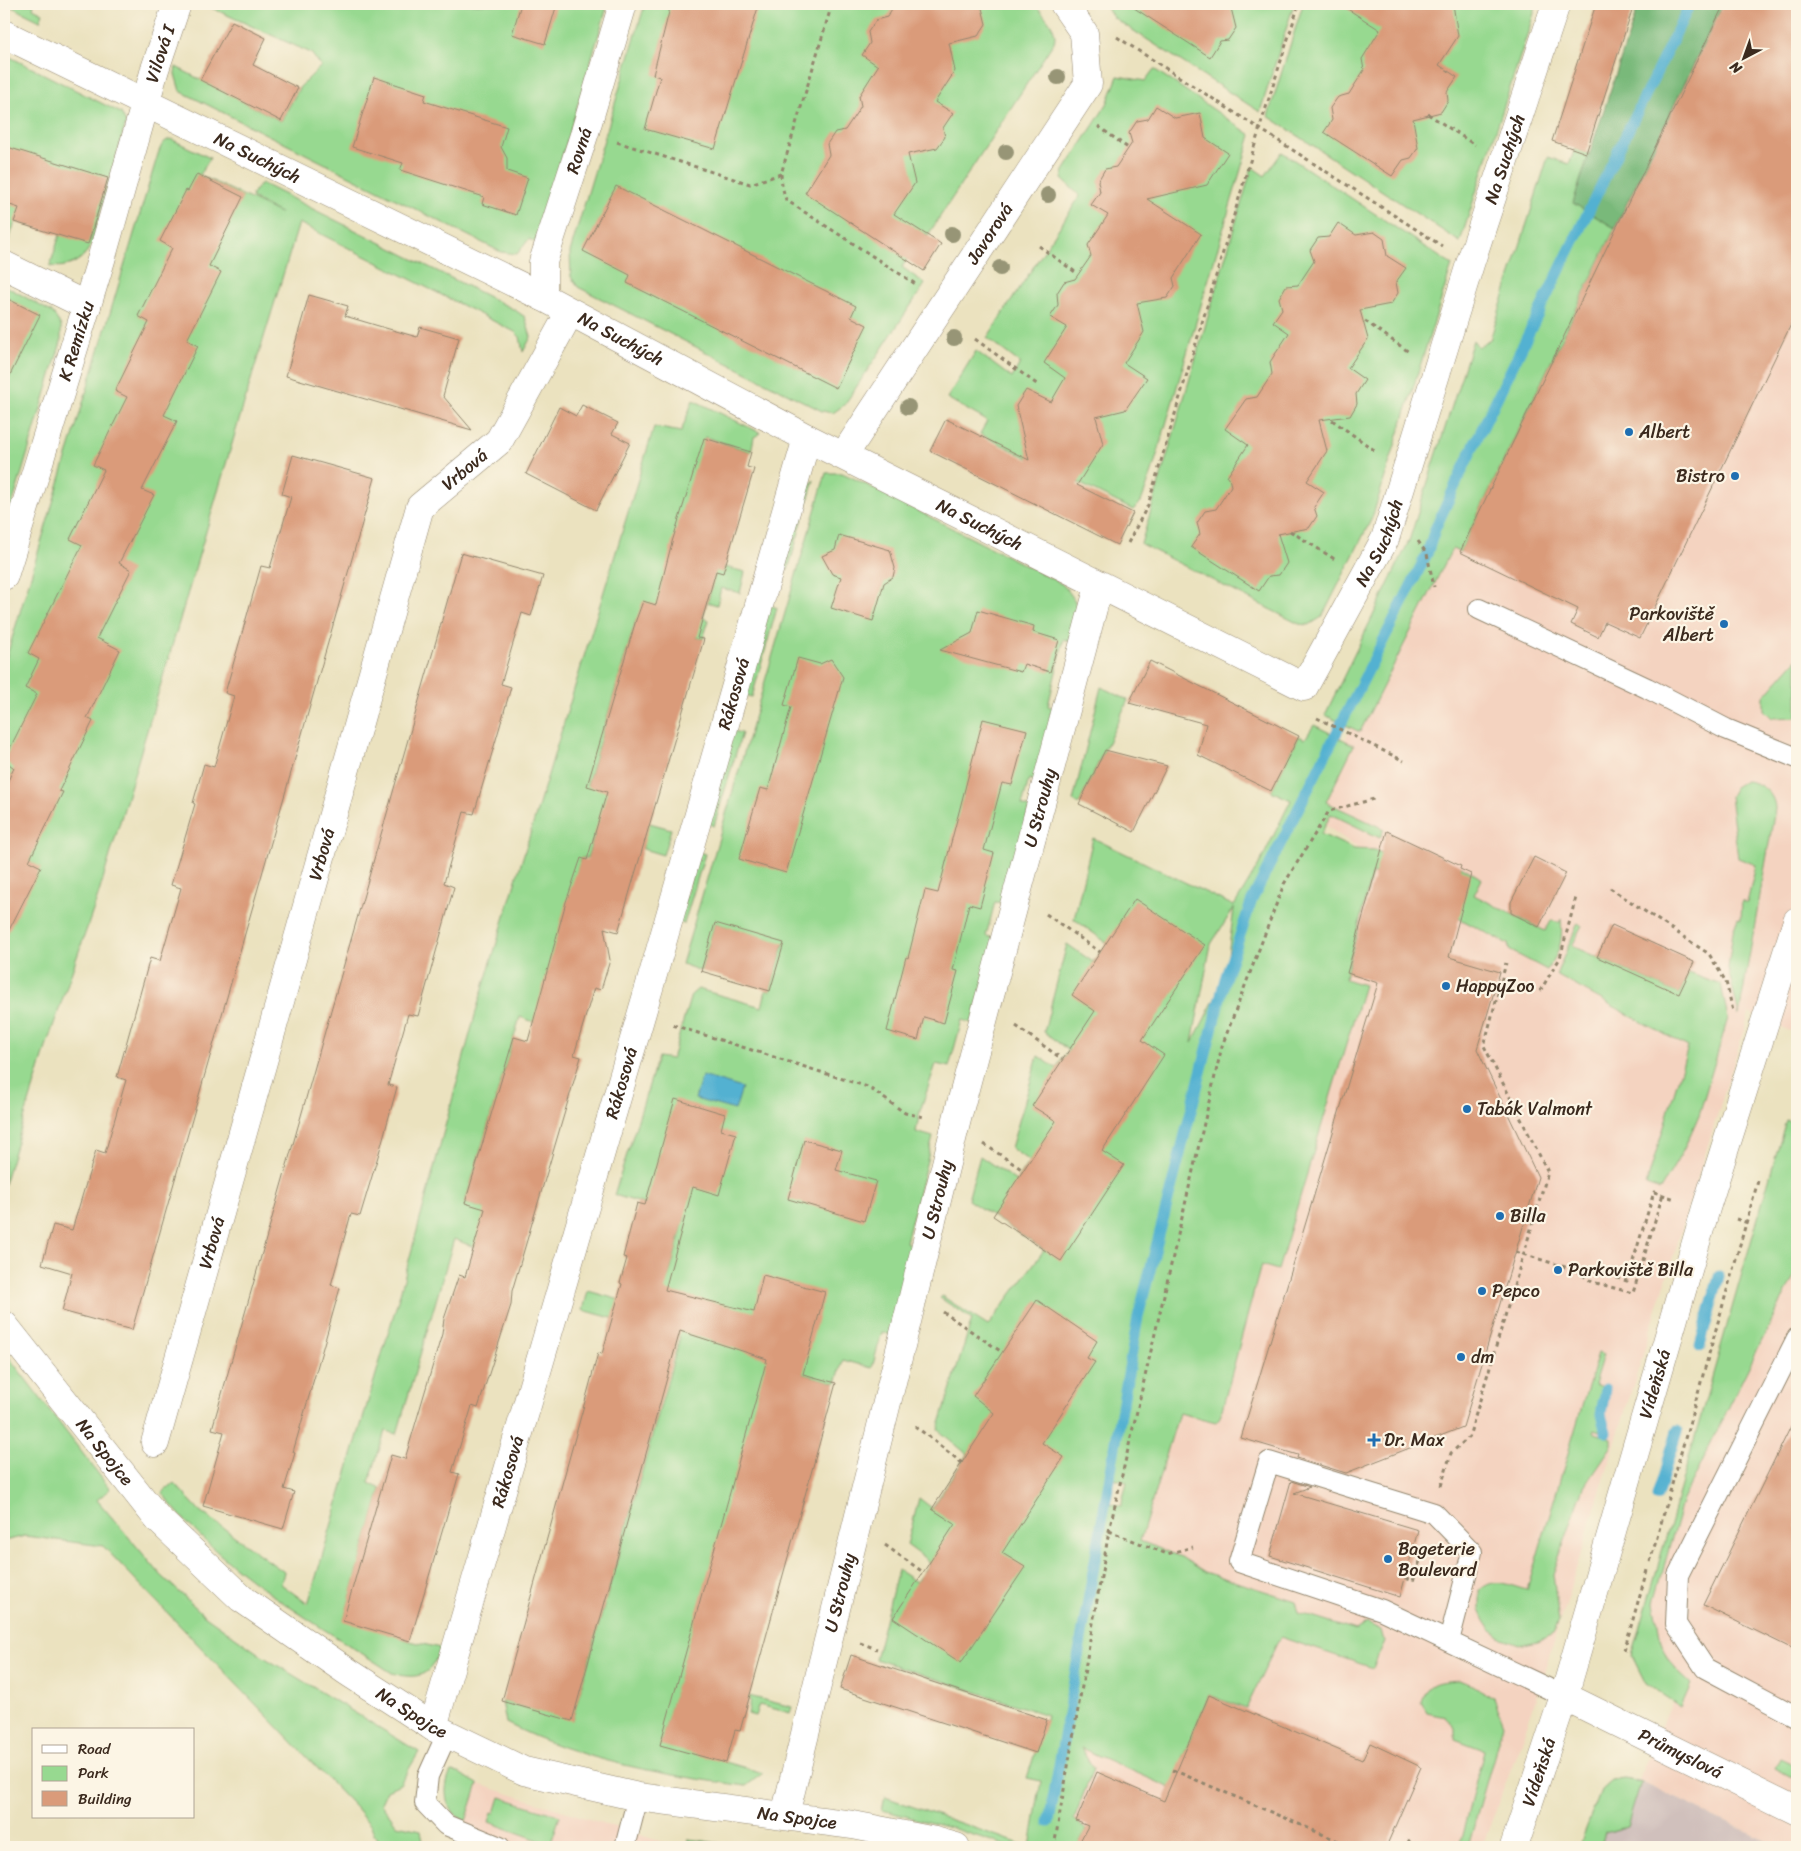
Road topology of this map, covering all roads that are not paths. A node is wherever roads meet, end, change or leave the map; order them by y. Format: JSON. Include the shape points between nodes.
{"nodes":[{"id":1,"x":177,"y":4,"type":"edge"},
{"id":2,"x":623,"y":4,"type":"edge"},
{"id":3,"x":1064,"y":4,"type":"edge"},
{"id":4,"x":1556,"y":4,"type":"edge"},
{"id":5,"x":4,"y":34,"type":"edge"},
{"id":6,"x":145,"y":105,"type":"junction"},
{"id":7,"x":4,"y":264,"type":"edge"},
{"id":8,"x":543,"y":297,"type":"junction"},
{"id":9,"x":87,"y":306,"type":"junction"},
{"id":10,"x":570,"y":312,"type":"junction"},
{"id":11,"x":807,"y":438,"type":"junction"},
{"id":12,"x":844,"y":455,"type":"junction"},
{"id":13,"x":4,"y":576,"type":"edge"},
{"id":14,"x":1099,"y":586,"type":"junction"},
{"id":15,"x":1479,"y":609,"type":"dead end"},
{"id":16,"x":1797,"y":758,"type":"edge"},
{"id":17,"x":1797,"y":922,"type":"edge"},
{"id":18,"x":4,"y":1325,"type":"edge"},
{"id":19,"x":1797,"y":1338,"type":"edge"},
{"id":20,"x":155,"y":1443,"type":"dead end"},
{"id":21,"x":1449,"y":1641,"type":"junction"},
{"id":22,"x":1564,"y":1696,"type":"junction"},
{"id":23,"x":1797,"y":1717,"type":"edge"},
{"id":24,"x":440,"y":1730,"type":"junction"},
{"id":25,"x":638,"y":1797,"type":"junction"},
{"id":26,"x":1797,"y":1811,"type":"edge"},
{"id":27,"x":785,"y":1815,"type":"junction"},
{"id":28,"x":500,"y":1847,"type":"edge"},
{"id":29,"x":625,"y":1847,"type":"edge"},
{"id":30,"x":956,"y":1847,"type":"edge"},
{"id":31,"x":1514,"y":1847,"type":"edge"}],
"edges":[{"from":1,"to":6,"type":"street","name":"Vilová I"},
{"from":2,"to":8,"type":"street","name":"Rovná","via":[[543,262]]},
{"from":3,"to":12,"type":"street","name":"Javorová","via":[[1084,33],[1088,84]]},
{"from":4,"to":14,"type":"street","name":"Na Suchých","via":[[1384,539],[1304,686]]},
{"from":5,"to":6,"type":"street","name":"Na Suchých"},
{"from":6,"to":8,"type":"street","name":"Na Suchých"},
{"from":6,"to":9,"type":"street","name":"K Remízku"},
{"from":7,"to":9,"type":"street"},
{"from":8,"to":10,"type":"street","name":"Na Suchých"},
{"from":9,"to":13,"type":"street","name":"K Remízku"},
{"from":10,"to":11,"type":"street","name":"Na Suchých"},
{"from":10,"to":20,"type":"street","name":"Vrbová","via":[[499,441],[420,506]]},
{"from":11,"to":12,"type":"street","name":"Na Suchých"},
{"from":11,"to":24,"type":"street","name":"Rákosová"},
{"from":12,"to":14,"type":"street","name":"Na Suchých"},
{"from":14,"to":27,"type":"street","name":"U Strouhy","via":[[956,1123]]},
{"from":15,"to":16,"type":"lane","via":[[1648,688],[1726,729]]},
{"from":17,"to":22,"type":"street","name":"Vídeňská","via":[[1706,1208]]},
{"from":18,"to":24,"type":"street","name":"Na Spojce","via":[[158,1519],[234,1591],[348,1672]]},
{"from":19,"to":23,"type":"lane","via":[[1678,1575],[1676,1624],[1705,1668]]},
{"from":21,"to":21,"type":"lane","via":[[1472,1552],[1434,1513],[1269,1462],[1239,1562],[1382,1610]]},
{"from":21,"to":22,"type":"lane"},
{"from":22,"to":26,"type":"street","name":"Průmyslová"},
{"from":22,"to":31,"type":"street","name":"Vídeňská"},
{"from":24,"to":25,"type":"street","name":"Na Spojce","via":[[524,1771]]},
{"from":24,"to":28,"type":"lane","via":[[425,1803],[446,1825]]},
{"from":25,"to":27,"type":"street","name":"Na Spojce"},
{"from":25,"to":29,"type":"lane"},
{"from":27,"to":30,"type":"street","name":"Na Spojce","via":[[853,1825]]}]}
